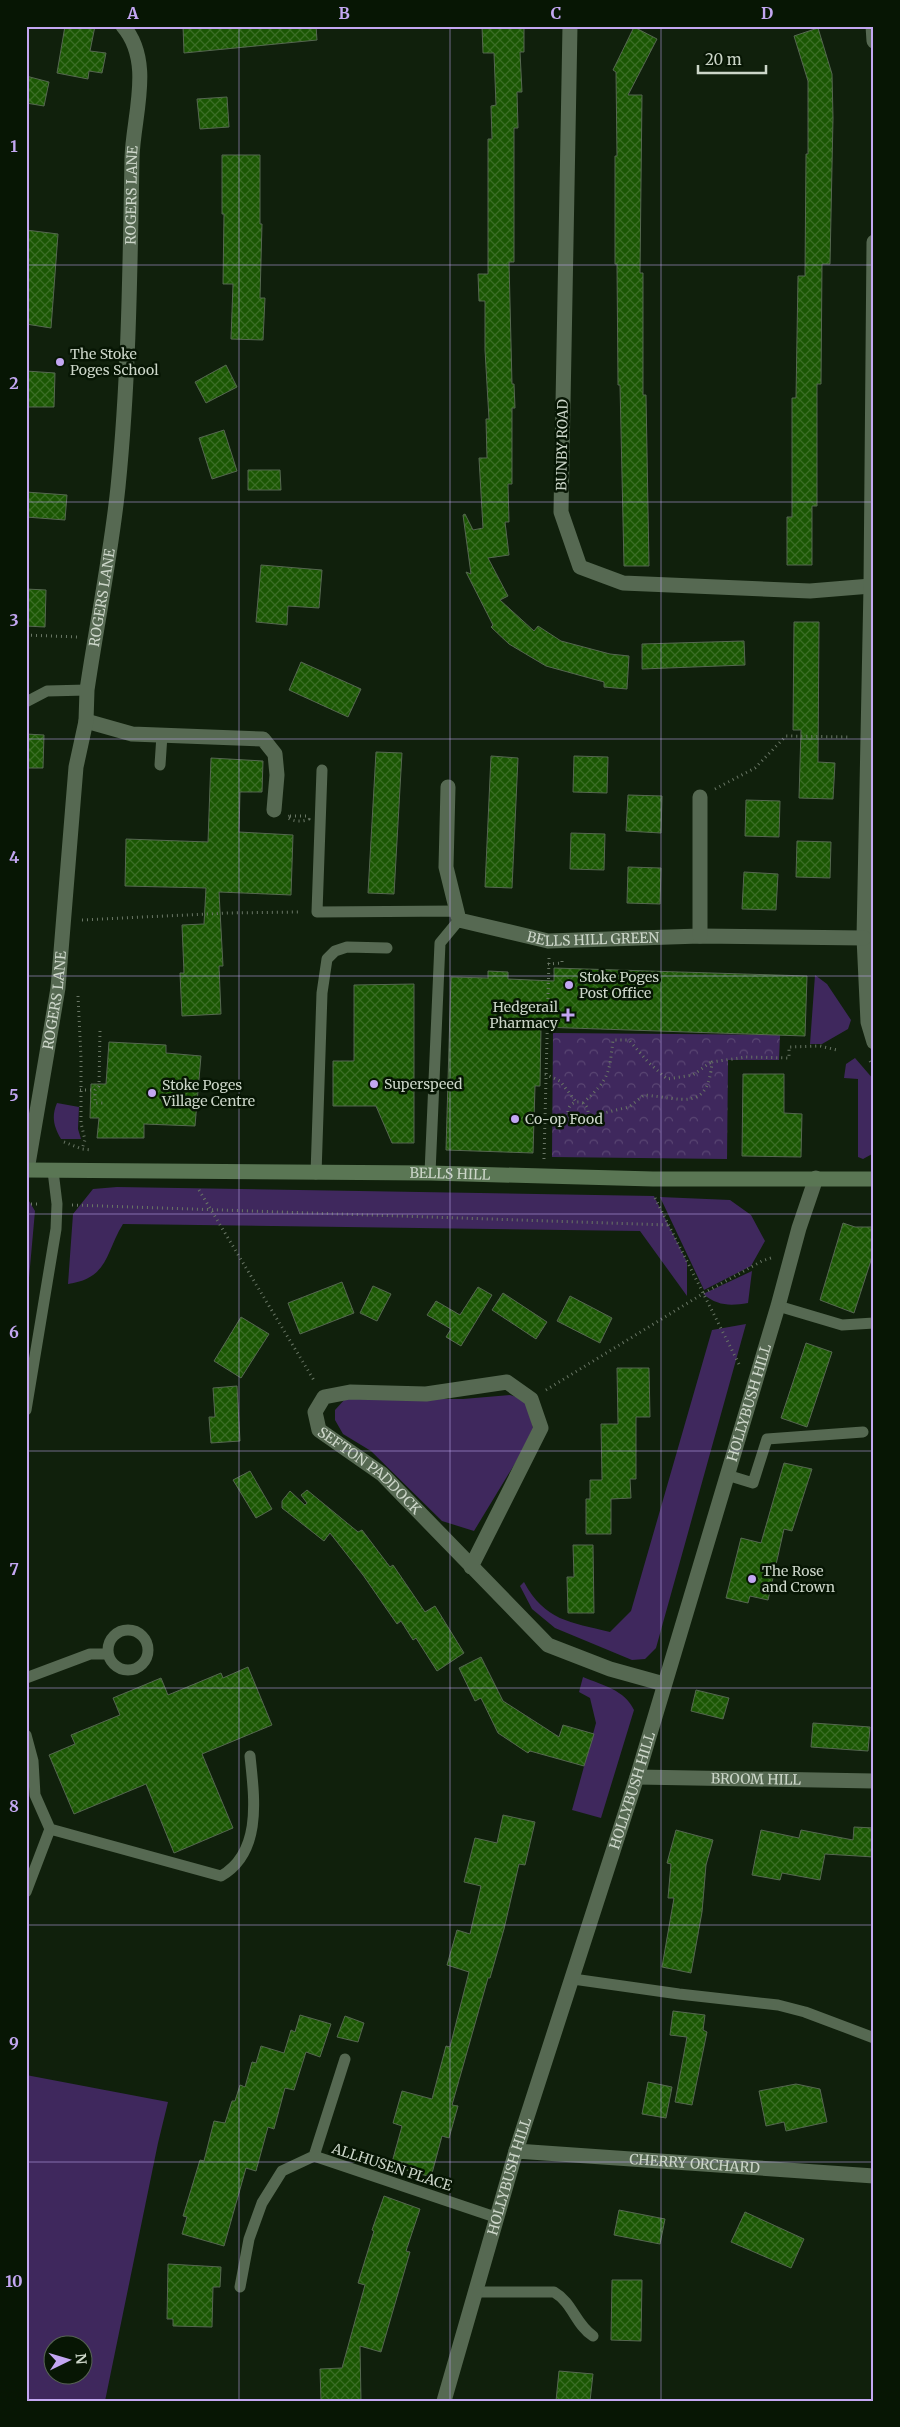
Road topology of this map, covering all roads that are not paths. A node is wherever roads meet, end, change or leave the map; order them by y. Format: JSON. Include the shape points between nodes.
{"nodes":[{"id":1,"x":123,"y":26,"type":"edge"},
{"id":2,"x":570,"y":26,"type":"edge"},
{"id":3,"x":873,"y":26,"type":"edge"},
{"id":4,"x":874,"y":41,"type":"edge"},
{"id":5,"x":874,"y":242,"type":"edge"},
{"id":6,"x":871,"y":586,"type":"junction"},
{"id":7,"x":87,"y":690,"type":"junction"},
{"id":8,"x":26,"y":702,"type":"edge"},
{"id":9,"x":86,"y":721,"type":"junction"},
{"id":10,"x":162,"y":735,"type":"junction"},
{"id":11,"x":160,"y":765,"type":"dead end"},
{"id":12,"x":322,"y":770,"type":"dead end"},
{"id":13,"x":448,"y":787,"type":"dead end"},
{"id":14,"x":700,"y":797,"type":"road end"},
{"id":15,"x":274,"y":810,"type":"dead end"},
{"id":16,"x":870,"y":844,"type":"edge"},
{"id":17,"x":458,"y":916,"type":"junction"},
{"id":18,"x":700,"y":936,"type":"junction"},
{"id":19,"x":864,"y":938,"type":"junction"},
{"id":20,"x":387,"y":948,"type":"dead end"},
{"id":21,"x":874,"y":1042,"type":"edge"},
{"id":22,"x":26,"y":1170,"type":"edge"},
{"id":23,"x":52,"y":1171,"type":"junction"},
{"id":24,"x":316,"y":1174,"type":"junction"},
{"id":25,"x":430,"y":1174,"type":"junction"},
{"id":26,"x":816,"y":1178,"type":"junction"},
{"id":27,"x":874,"y":1179,"type":"edge"},
{"id":28,"x":778,"y":1306,"type":"junction"},
{"id":29,"x":874,"y":1323,"type":"edge"},
{"id":30,"x":27,"y":1405,"type":"edge"},
{"id":31,"x":864,"y":1432,"type":"dead end"},
{"id":32,"x":727,"y":1475,"type":"junction"},
{"id":33,"x":471,"y":1567,"type":"junction"},
{"id":34,"x":108,"y":1654,"type":"dead end"},
{"id":35,"x":26,"y":1678,"type":"edge"},
{"id":36,"x":664,"y":1684,"type":"junction"},
{"id":37,"x":26,"y":1735,"type":"edge"},
{"id":38,"x":250,"y":1756,"type":"dead end"},
{"id":39,"x":637,"y":1777,"type":"junction"},
{"id":40,"x":874,"y":1781,"type":"edge"},
{"id":41,"x":50,"y":1829,"type":"junction"},
{"id":42,"x":26,"y":1892,"type":"edge"},
{"id":43,"x":573,"y":1979,"type":"junction"},
{"id":44,"x":874,"y":2038,"type":"edge"},
{"id":45,"x":345,"y":2059,"type":"dead end"},
{"id":46,"x":516,"y":2151,"type":"junction"},
{"id":47,"x":314,"y":2156,"type":"junction"},
{"id":48,"x":874,"y":2176,"type":"edge"},
{"id":49,"x":498,"y":2218,"type":"junction"},
{"id":50,"x":240,"y":2287,"type":"dead end"},
{"id":51,"x":476,"y":2292,"type":"junction"},
{"id":52,"x":593,"y":2336,"type":"dead end"},
{"id":53,"x":444,"y":2401,"type":"edge"}],
"edges":[{"from":1,"to":7,"type":"street","name":"ROGERS LANE","via":[[138,55],[140,79],[133,150],[129,337],[118,488]]},
{"from":2,"to":6,"type":"street","name":"BUNBY ROAD","via":[[561,512],[580,567],[622,583],[810,591]]},
{"from":3,"to":4,"type":"street"},
{"from":5,"to":6,"type":"street"},
{"from":6,"to":16,"type":"street"},
{"from":7,"to":8,"type":"lane","via":[[47,691]]},
{"from":7,"to":9,"type":"street","name":"ROGERS LANE"},
{"from":9,"to":10,"type":"street","via":[[132,734]]},
{"from":9,"to":22,"type":"street","name":"ROGERS LANE","via":[[76,767],[58,988]]},
{"from":10,"to":11,"type":"lane"},
{"from":10,"to":15,"type":"street","via":[[263,738],[275,754]]},
{"from":12,"to":17,"type":"lane","via":[[317,912]]},
{"from":13,"to":17,"type":"street","via":[[446,867]]},
{"from":14,"to":18,"type":"street"},
{"from":16,"to":19,"type":"street"},
{"from":17,"to":18,"type":"street","name":"BELLS HILL GREEN","via":[[548,941]]},
{"from":17,"to":25,"type":"lane","via":[[440,944]]},
{"from":18,"to":19,"type":"street","name":"BELLS HILL GREEN"},
{"from":19,"to":21,"type":"street","via":[[868,1022]]},
{"from":20,"to":24,"type":"lane","via":[[347,947],[334,951],[326,959]]},
{"from":22,"to":23,"type":"main road","name":"BELLS HILL"},
{"from":23,"to":24,"type":"main road","name":"BELLS HILL","via":[[185,1170]]},
{"from":23,"to":30,"type":"lane","via":[[57,1204],[54,1247]]},
{"from":24,"to":25,"type":"main road","name":"BELLS HILL"},
{"from":25,"to":26,"type":"main road","name":"BELLS HILL","via":[[653,1180]]},
{"from":26,"to":27,"type":"main road","name":"BELLS HILL"},
{"from":26,"to":28,"type":"street","name":"HOLLYBUSH HILL"},
{"from":28,"to":29,"type":"lane","via":[[842,1325]]},
{"from":28,"to":32,"type":"street","name":"HOLLYBUSH HILL"},
{"from":31,"to":32,"type":"lane","via":[[767,1439],[753,1483]]},
{"from":32,"to":36,"type":"street","name":"HOLLYBUSH HILL"},
{"from":33,"to":33,"type":"street","name":"SEFTON PADDOCK","via":[[382,1474],[319,1430],[315,1412],[324,1397],[350,1392],[426,1394],[507,1382],[531,1399],[541,1428]]},
{"from":33,"to":36,"type":"street","name":"SEFTON PADDOCK","via":[[548,1645],[610,1670]]},
{"from":34,"to":35,"type":"lane","via":[[90,1654]]},
{"from":36,"to":39,"type":"street","name":"HOLLYBUSH HILL"},
{"from":37,"to":41,"type":"lane","via":[[33,1761],[35,1795]]},
{"from":38,"to":41,"type":"lane","via":[[254,1804],[252,1833],[237,1865],[222,1876]]},
{"from":39,"to":40,"type":"street","name":"BROOM HILL"},
{"from":39,"to":43,"type":"street","name":"HOLLYBUSH HILL"},
{"from":41,"to":42,"type":"lane"},
{"from":43,"to":44,"type":"lane","via":[[778,2005]]},
{"from":43,"to":46,"type":"street","name":"HOLLYBUSH HILL"},
{"from":45,"to":47,"type":"lane"},
{"from":46,"to":48,"type":"street","name":"CHERRY ORCHARD"},
{"from":46,"to":49,"type":"street","name":"HOLLYBUSH HILL"},
{"from":47,"to":49,"type":"lane","name":"ALLHUSEN PLACE"},
{"from":47,"to":50,"type":"lane","name":"ALLHUSEN PLACE","via":[[282,2171],[262,2203],[249,2239]]},
{"from":49,"to":51,"type":"street","name":"HOLLYBUSH HILL"},
{"from":51,"to":52,"type":"lane","via":[[554,2292],[564,2298],[579,2323]]},
{"from":51,"to":53,"type":"street","name":"HOLLYBUSH HILL"}]}
